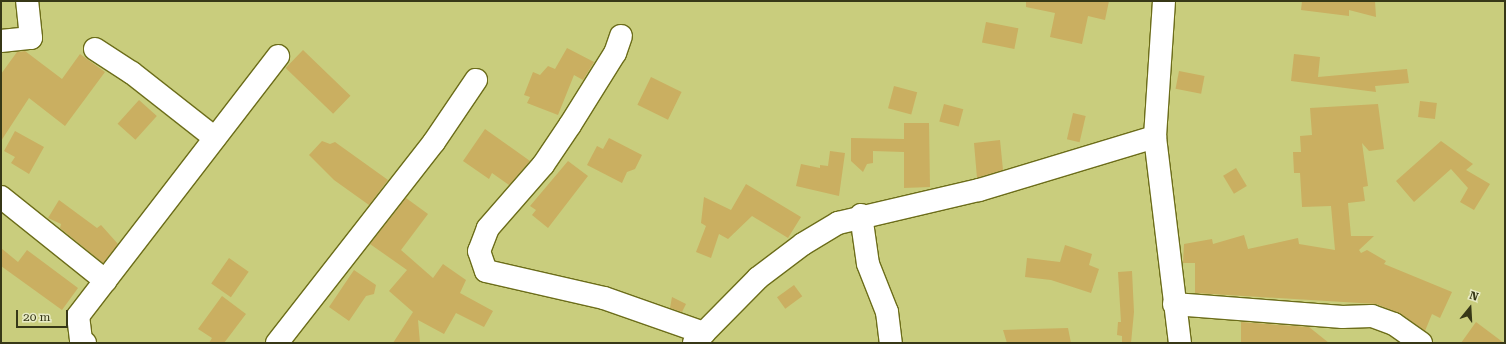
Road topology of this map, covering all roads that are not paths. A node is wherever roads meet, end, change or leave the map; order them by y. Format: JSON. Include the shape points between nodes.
{"nodes":[{"id":1,"x":27,"y":1,"type":"edge"},
{"id":2,"x":1164,"y":1,"type":"edge"},
{"id":3,"x":621,"y":36,"type":"dead end"},
{"id":4,"x":1,"y":41,"type":"edge"},
{"id":5,"x":95,"y":49,"type":"dead end"},
{"id":6,"x":278,"y":56,"type":"dead end"},
{"id":7,"x":476,"y":80,"type":"dead end"},
{"id":8,"x":1155,"y":137,"type":"junction"},
{"id":9,"x":215,"y":138,"type":"junction"},
{"id":10,"x":1,"y":197,"type":"edge"},
{"id":11,"x":861,"y":215,"type":"junction"},
{"id":12,"x":106,"y":281,"type":"junction"},
{"id":13,"x":1174,"y":304,"type":"junction"},
{"id":14,"x":699,"y":338,"type":"edge"},
{"id":15,"x":85,"y":343,"type":"edge"},
{"id":16,"x":276,"y":343,"type":"edge"},
{"id":17,"x":891,"y":343,"type":"edge"},
{"id":18,"x":1180,"y":343,"type":"edge"},
{"id":19,"x":1421,"y":343,"type":"edge"}],
"edges":[{"from":1,"to":4,"type":"street","via":[[31,38]]},
{"from":2,"to":8,"type":"street"},
{"from":3,"to":14,"type":"street","via":[[615,53],[570,125],[543,165],[488,228],[479,251],[486,271],[604,298]]},
{"from":5,"to":9,"type":"street","via":[[132,73]]},
{"from":6,"to":9,"type":"street"},
{"from":7,"to":16,"type":"street","via":[[434,142]]},
{"from":8,"to":11,"type":"street","via":[[979,190]]},
{"from":8,"to":13,"type":"street"},
{"from":9,"to":12,"type":"street"},
{"from":10,"to":12,"type":"street"},
{"from":11,"to":14,"type":"street","via":[[838,222],[797,248],[758,278]]},
{"from":11,"to":17,"type":"street","via":[[868,264],[887,312]]},
{"from":12,"to":15,"type":"street","via":[[78,316],[81,340]]},
{"from":13,"to":18,"type":"street"},
{"from":13,"to":19,"type":"street","via":[[1342,317],[1372,316],[1394,324]]}]}
